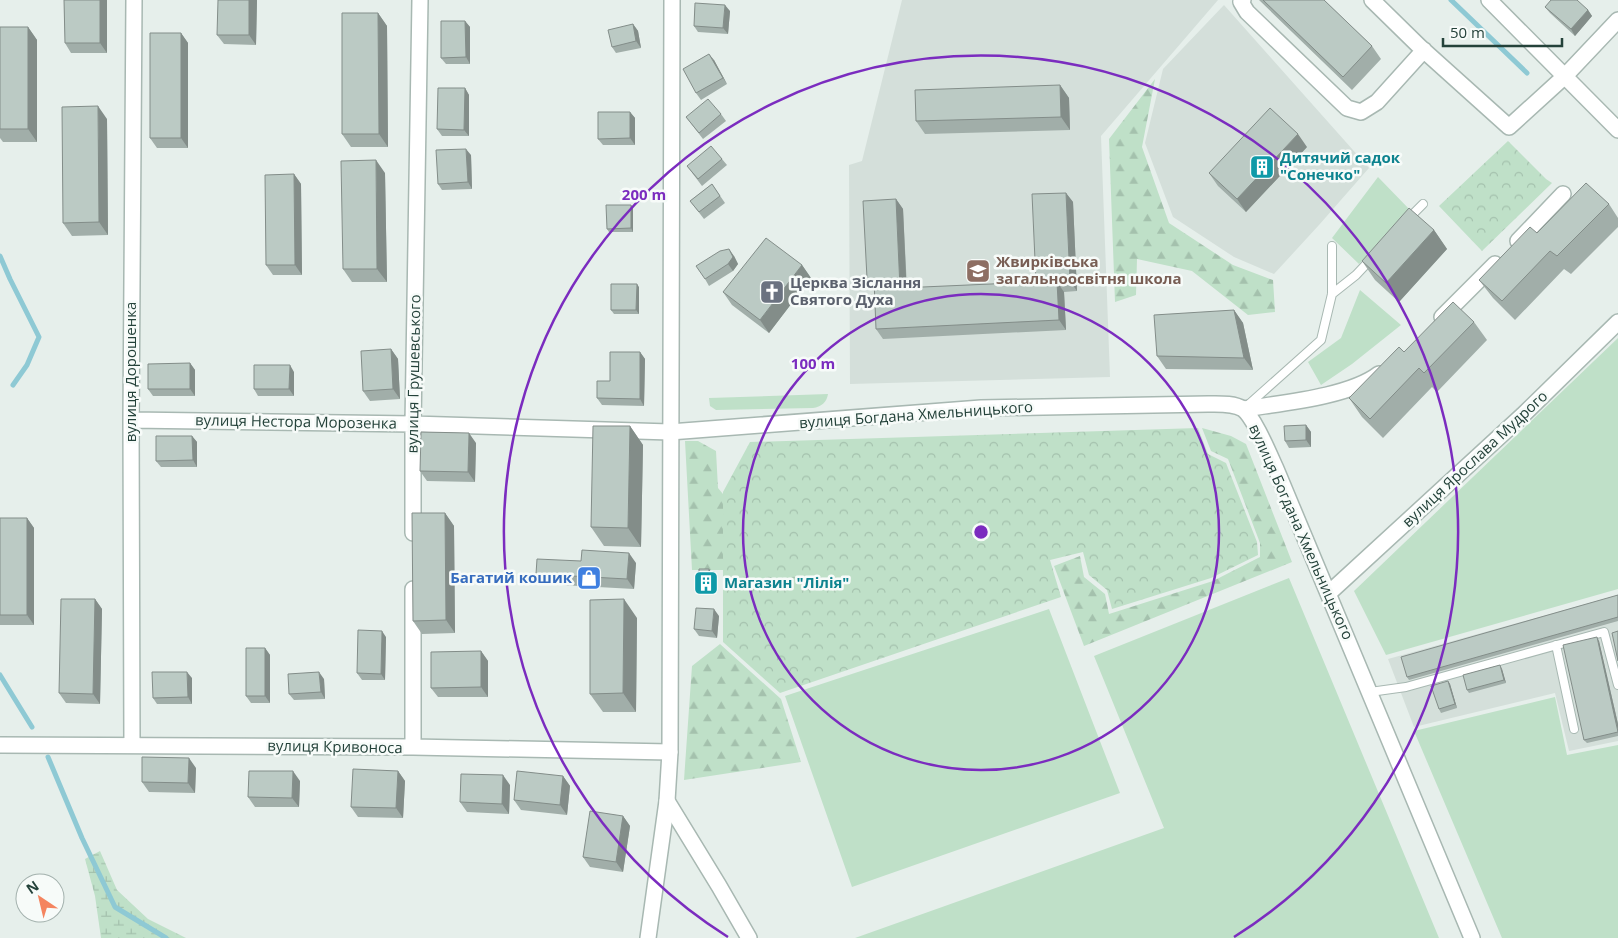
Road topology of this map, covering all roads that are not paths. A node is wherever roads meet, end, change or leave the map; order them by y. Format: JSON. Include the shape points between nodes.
{"nodes":[{"id":1,"x":134,"y":0,"type":"edge"},
{"id":2,"x":420,"y":0,"type":"edge"},
{"id":3,"x":672,"y":0,"type":"edge"},
{"id":4,"x":1243,"y":0,"type":"edge"},
{"id":5,"x":1372,"y":0,"type":"edge"},
{"id":6,"x":1489,"y":0,"type":"edge"},
{"id":7,"x":1618,"y":20,"type":"edge"},
{"id":8,"x":1424,"y":50,"type":"junction"},
{"id":9,"x":1565,"y":76,"type":"junction"},
{"id":10,"x":1618,"y":130,"type":"edge"},
{"id":11,"x":1563,"y":194,"type":"dead end"},
{"id":12,"x":1423,"y":204,"type":"dead end"},
{"id":13,"x":1403,"y":225,"type":"edge"},
{"id":14,"x":1332,"y":246,"type":"dead end"},
{"id":15,"x":1376,"y":254,"type":"edge"},
{"id":16,"x":1332,"y":294,"type":"junction"},
{"id":17,"x":1618,"y":322,"type":"edge"},
{"id":18,"x":1432,"y":327,"type":"edge"},
{"id":19,"x":1390,"y":366,"type":"edge"},
{"id":20,"x":1244,"y":409,"type":"junction"},
{"id":21,"x":130,"y":420,"type":"junction"},
{"id":22,"x":413,"y":424,"type":"junction"},
{"id":23,"x":670,"y":432,"type":"junction"},
{"id":24,"x":413,"y":551,"type":"edge"},
{"id":25,"x":413,"y":571,"type":"edge"},
{"id":26,"x":1329,"y":593,"type":"junction"},
{"id":27,"x":1556,"y":645,"type":"junction"},
{"id":28,"x":1618,"y":685,"type":"edge"},
{"id":29,"x":1370,"y":692,"type":"junction"},
{"id":30,"x":1574,"y":729,"type":"dead end"},
{"id":31,"x":0,"y":744,"type":"edge"},
{"id":32,"x":132,"y":745,"type":"junction"},
{"id":33,"x":413,"y":747,"type":"junction"},
{"id":34,"x":670,"y":752,"type":"junction"},
{"id":35,"x":668,"y":801,"type":"junction"},
{"id":36,"x":648,"y":938,"type":"edge"},
{"id":37,"x":749,"y":938,"type":"edge"},
{"id":38,"x":1472,"y":938,"type":"edge"}],
"edges":[{"from":1,"to":21,"type":"street","name":"вулиця Дорошенка"},
{"from":2,"to":22,"type":"street","name":"вулиця Грушевського"},
{"from":3,"to":23,"type":"street"},
{"from":4,"to":8,"type":"street","via":[[1241,2],[1247,12],[1347,108],[1360,112],[1377,102]]},
{"from":5,"to":8,"type":"street"},
{"from":6,"to":9,"type":"street"},
{"from":7,"to":9,"type":"street"},
{"from":8,"to":9,"type":"street","via":[[1509,127]]},
{"from":9,"to":10,"type":"street"},
{"from":11,"to":18,"type":"street"},
{"from":12,"to":13,"type":"lane"},
{"from":14,"to":16,"type":"lane"},
{"from":15,"to":16,"type":"lane"},
{"from":16,"to":20,"type":"lane","via":[[1321,340]]},
{"from":17,"to":26,"type":"street","name":"вулиця Ярослава Мудрого","via":[[1523,415]]},
{"from":19,"to":20,"type":"street","via":[[1368,382],[1331,394]]},
{"from":20,"to":23,"type":"street","name":"вулиця Богдана Хмельницького","via":[[1229,404],[981,408]]},
{"from":20,"to":26,"type":"street","name":"вулиця Богдана Хмельницького","via":[[1257,428]]},
{"from":21,"to":22,"type":"street","name":"вулиця Нестора Морозенка"},
{"from":21,"to":32,"type":"street","name":"вулиця Дорошенка"},
{"from":22,"to":23,"type":"street","name":"вулиця Нестора Морозенка"},
{"from":22,"to":24,"type":"street","name":"вулиця Грушевського"},
{"from":23,"to":34,"type":"street"},
{"from":25,"to":33,"type":"street"},
{"from":26,"to":29,"type":"street","name":"вулиця Богдана Хмельницького"},
{"from":27,"to":28,"type":"lane","via":[[1604,632]]},
{"from":27,"to":29,"type":"lane","via":[[1406,687]]},
{"from":27,"to":30,"type":"lane"},
{"from":29,"to":38,"type":"street","name":"вулиця Богдана Хмельницького"},
{"from":31,"to":32,"type":"street","name":"вулиця Кривоноса"},
{"from":32,"to":33,"type":"street","name":"вулиця Кривоноса"},
{"from":33,"to":34,"type":"street","name":"вулиця Кривоноса"},
{"from":34,"to":35,"type":"street"},
{"from":35,"to":36,"type":"street"},
{"from":35,"to":37,"type":"street"}]}
